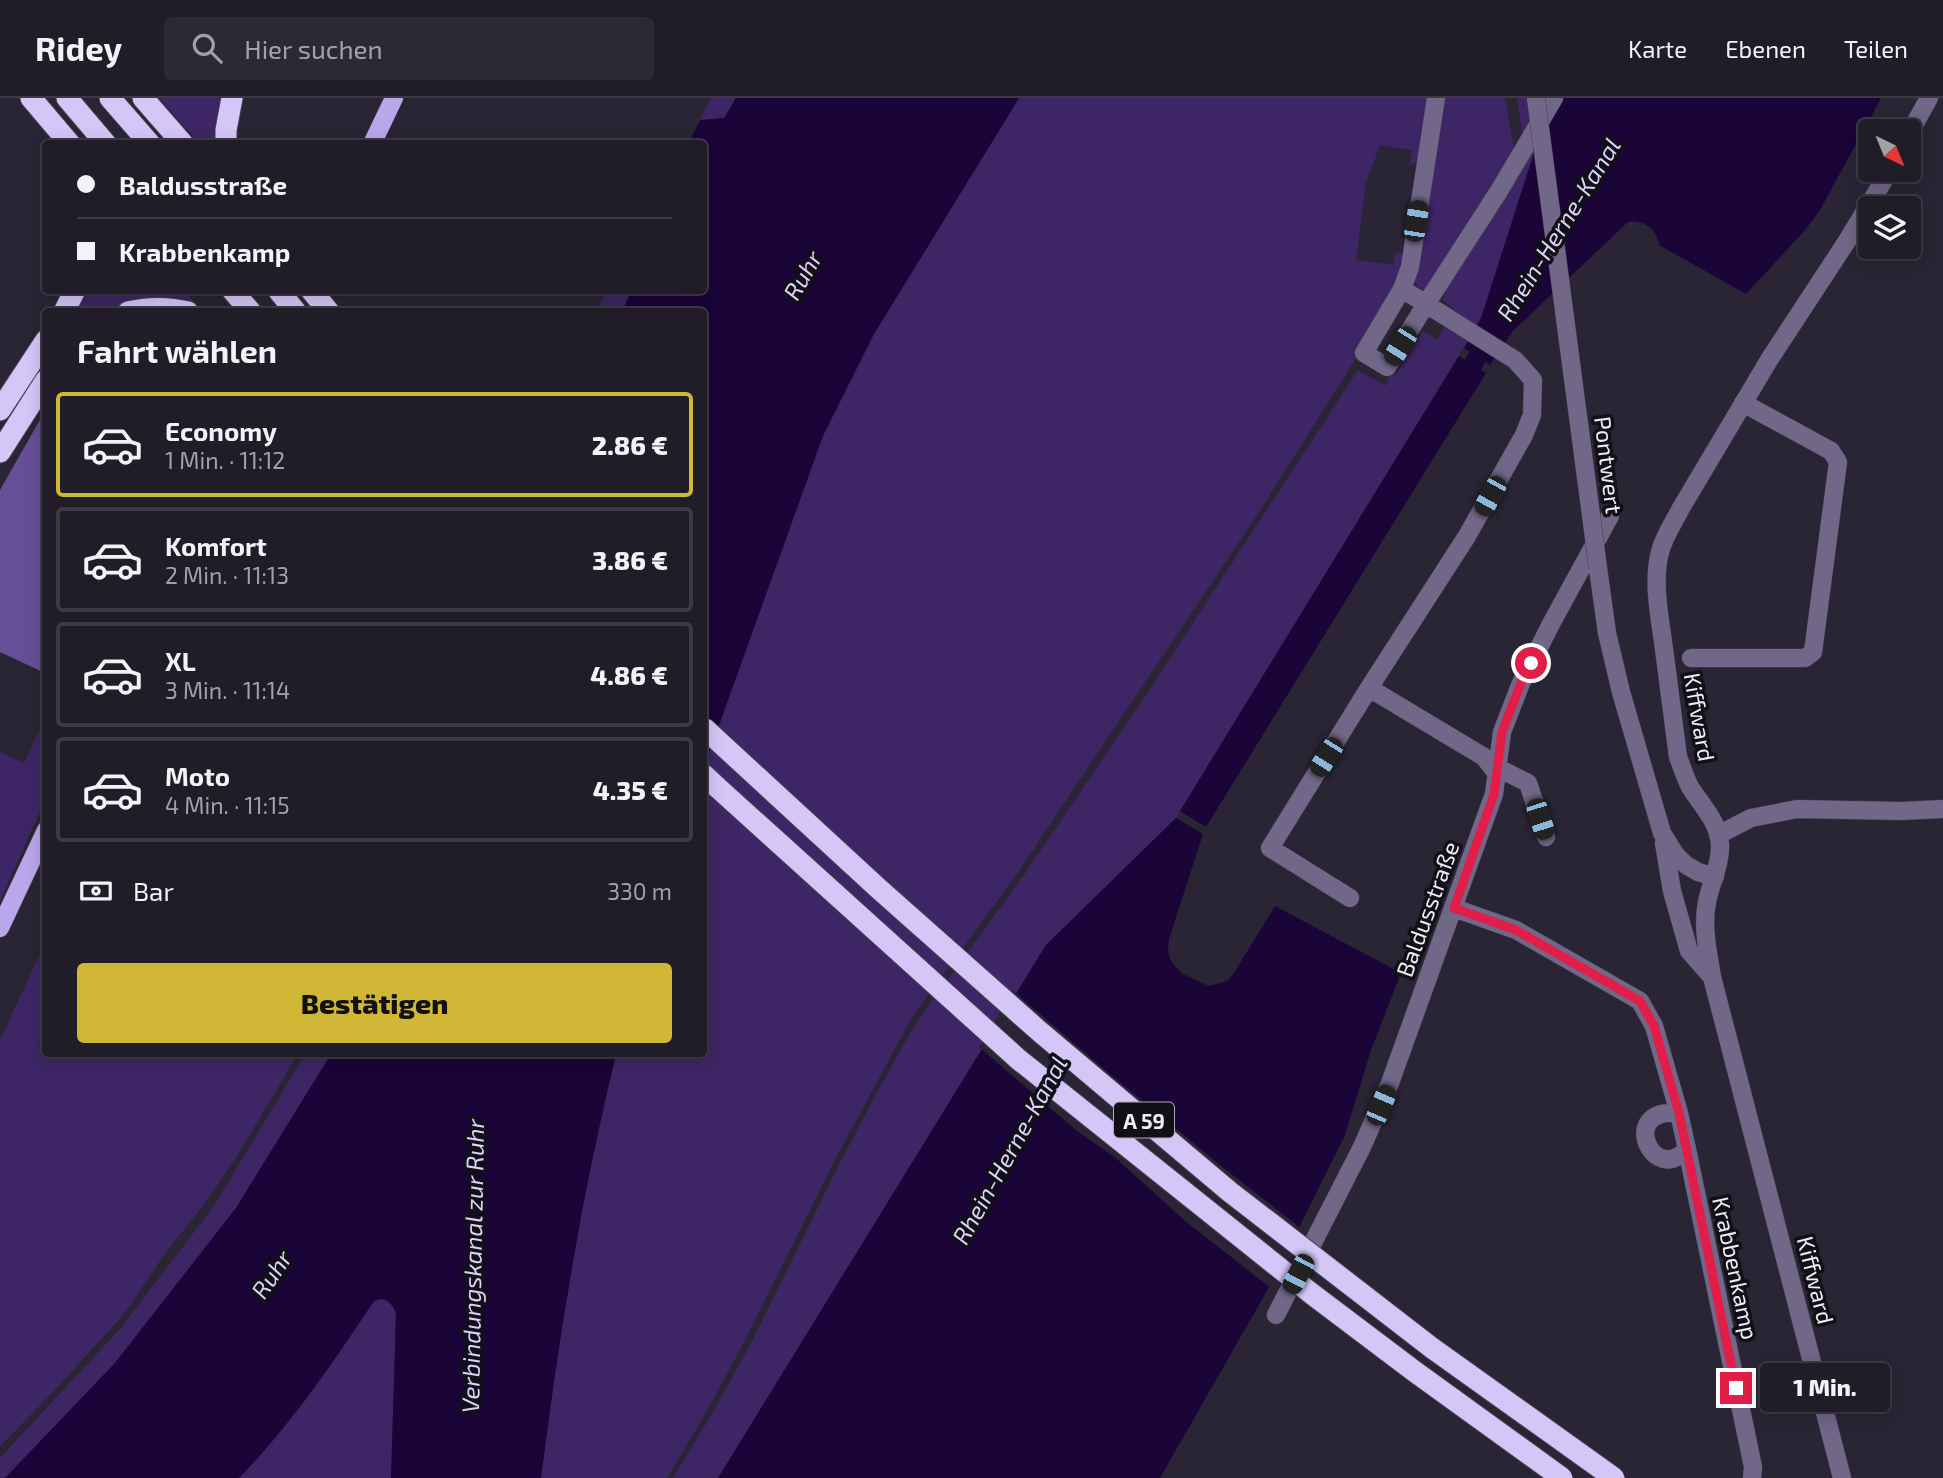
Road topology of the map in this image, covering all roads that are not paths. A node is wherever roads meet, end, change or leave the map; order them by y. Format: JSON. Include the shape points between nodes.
{"nodes":[{"id":1,"x":31,"y":98,"type":"edge"},
{"id":2,"x":67,"y":98,"type":"edge"},
{"id":3,"x":110,"y":98,"type":"edge"},
{"id":4,"x":143,"y":98,"type":"edge"},
{"id":5,"x":232,"y":98,"type":"edge"},
{"id":6,"x":394,"y":98,"type":"edge"},
{"id":7,"x":1436,"y":98,"type":"edge"},
{"id":8,"x":1536,"y":98,"type":"edge"},
{"id":9,"x":1553,"y":98,"type":"edge"},
{"id":10,"x":1929,"y":98,"type":"edge"},
{"id":11,"x":1917,"y":119,"type":"edge"},
{"id":12,"x":65,"y":140,"type":"edge"},
{"id":13,"x":103,"y":140,"type":"edge"},
{"id":14,"x":147,"y":140,"type":"edge"},
{"id":15,"x":180,"y":140,"type":"edge"},
{"id":16,"x":226,"y":140,"type":"edge"},
{"id":17,"x":374,"y":140,"type":"edge"},
{"id":18,"x":1883,"y":182,"type":"edge"},
{"id":19,"x":1402,"y":289,"type":"junction"},
{"id":20,"x":235,"y":294,"type":"edge"},
{"id":21,"x":314,"y":294,"type":"edge"},
{"id":22,"x":1426,"y":304,"type":"junction"},
{"id":23,"x":147,"y":308,"type":"edge"},
{"id":24,"x":172,"y":308,"type":"edge"},
{"id":25,"x":248,"y":308,"type":"edge"},
{"id":26,"x":326,"y":308,"type":"edge"},
{"id":27,"x":42,"y":346,"type":"edge"},
{"id":28,"x":42,"y":386,"type":"edge"},
{"id":29,"x":1743,"y":403,"type":"junction"},
{"id":30,"x":0,"y":410,"type":"edge"},
{"id":31,"x":0,"y":452,"type":"edge"},
{"id":32,"x":1610,"y":516,"type":"dead end"},
{"id":33,"x":1691,"y":658,"type":"dead end"},
{"id":34,"x":1369,"y":688,"type":"junction"},
{"id":35,"x":707,"y":730,"type":"edge"},
{"id":36,"x":1497,"y":771,"type":"junction"},
{"id":37,"x":707,"y":778,"type":"edge"},
{"id":38,"x":1943,"y":809,"type":"edge"},
{"id":39,"x":1662,"y":833,"type":"junction"},
{"id":40,"x":1718,"y":835,"type":"junction"},
{"id":41,"x":1546,"y":837,"type":"dead end"},
{"id":42,"x":42,"y":839,"type":"edge"},
{"id":43,"x":1715,"y":877,"type":"junction"},
{"id":44,"x":1350,"y":898,"type":"dead end"},
{"id":45,"x":1454,"y":908,"type":"junction"},
{"id":46,"x":0,"y":928,"type":"edge"},
{"id":47,"x":1712,"y":977,"type":"junction"},
{"id":48,"x":1679,"y":1113,"type":"junction"},
{"id":49,"x":1687,"y":1149,"type":"junction"},
{"id":50,"x":1276,"y":1315,"type":"dead end"},
{"id":51,"x":1562,"y":1478,"type":"edge"},
{"id":52,"x":1614,"y":1478,"type":"edge"},
{"id":53,"x":1752,"y":1478,"type":"edge"},
{"id":54,"x":1842,"y":1478,"type":"edge"}],
"edges":[{"from":1,"to":12,"type":"highway"},
{"from":2,"to":13,"type":"highway"},
{"from":3,"to":14,"type":"highway"},
{"from":4,"to":15,"type":"highway"},
{"from":5,"to":16,"type":"highway"},
{"from":6,"to":17,"type":"main road"},
{"from":7,"to":19,"type":"street","via":[[1410,267]]},
{"from":8,"to":39,"type":"street","name":"Pontwert","bridge":true,"via":[[1607,633]]},
{"from":9,"to":22,"type":"street"},
{"from":10,"to":11,"type":"street"},
{"from":18,"to":29,"type":"street","name":"Kiffward"},
{"from":19,"to":22,"type":"street"},
{"from":19,"to":22,"type":"street","via":[[1364,353],[1387,367]]},
{"from":20,"to":25,"type":"highway"},
{"from":21,"to":26,"type":"highway"},
{"from":22,"to":34,"type":"street","via":[[1515,360],[1533,380],[1532,415],[1467,536]]},
{"from":23,"to":24,"type":"highway"},
{"from":27,"to":30,"type":"highway"},
{"from":28,"to":31,"type":"highway"},
{"from":29,"to":33,"type":"street","via":[[1831,451],[1838,461],[1813,652],[1805,658]]},
{"from":29,"to":40,"type":"street","name":"Kiffward","via":[[1668,531],[1658,572],[1678,757]]},
{"from":32,"to":36,"type":"street","name":"Baldusstraße","via":[[1521,683],[1502,732]]},
{"from":34,"to":36,"type":"street","via":[[1484,757]]},
{"from":34,"to":44,"type":"street","via":[[1270,848]]},
{"from":35,"to":52,"type":"highway","number":"A 59","bridge":true,"via":[[989,987],[1230,1192],[1432,1348]]},
{"from":36,"to":41,"type":"street","via":[[1528,783]]},
{"from":36,"to":45,"type":"street","name":"Baldusstraße","via":[[1494,794]]},
{"from":37,"to":51,"type":"highway","number":"A 59","bridge":true,"via":[[1018,1059],[1312,1294]]},
{"from":38,"to":40,"type":"street","via":[[1797,809],[1751,818]]},
{"from":39,"to":43,"type":"street","name":"Pontwert","via":[[1686,865]]},
{"from":39,"to":47,"type":"street","name":"Pontwert","via":[[1689,951]]},
{"from":40,"to":43,"type":"street","name":"Kiffward"},
{"from":42,"to":46,"type":"main road"},
{"from":43,"to":47,"type":"street","name":"Kiffward","via":[[1704,923]]},
{"from":45,"to":48,"type":"street","name":"Krabbenkamp","via":[[1516,930],[1640,1001],[1654,1026]]},
{"from":45,"to":50,"type":"street","name":"Baldusstraße","via":[[1368,1134]]},
{"from":47,"to":54,"type":"street","name":"Kiffward"},
{"from":48,"to":49,"type":"street","name":"Krabbenkamp"},
{"from":48,"to":49,"type":"street","via":[[1654,1117],[1644,1132],[1645,1141],[1660,1158],[1675,1158]]},
{"from":49,"to":53,"type":"street","name":"Krabbenkamp"}]}
